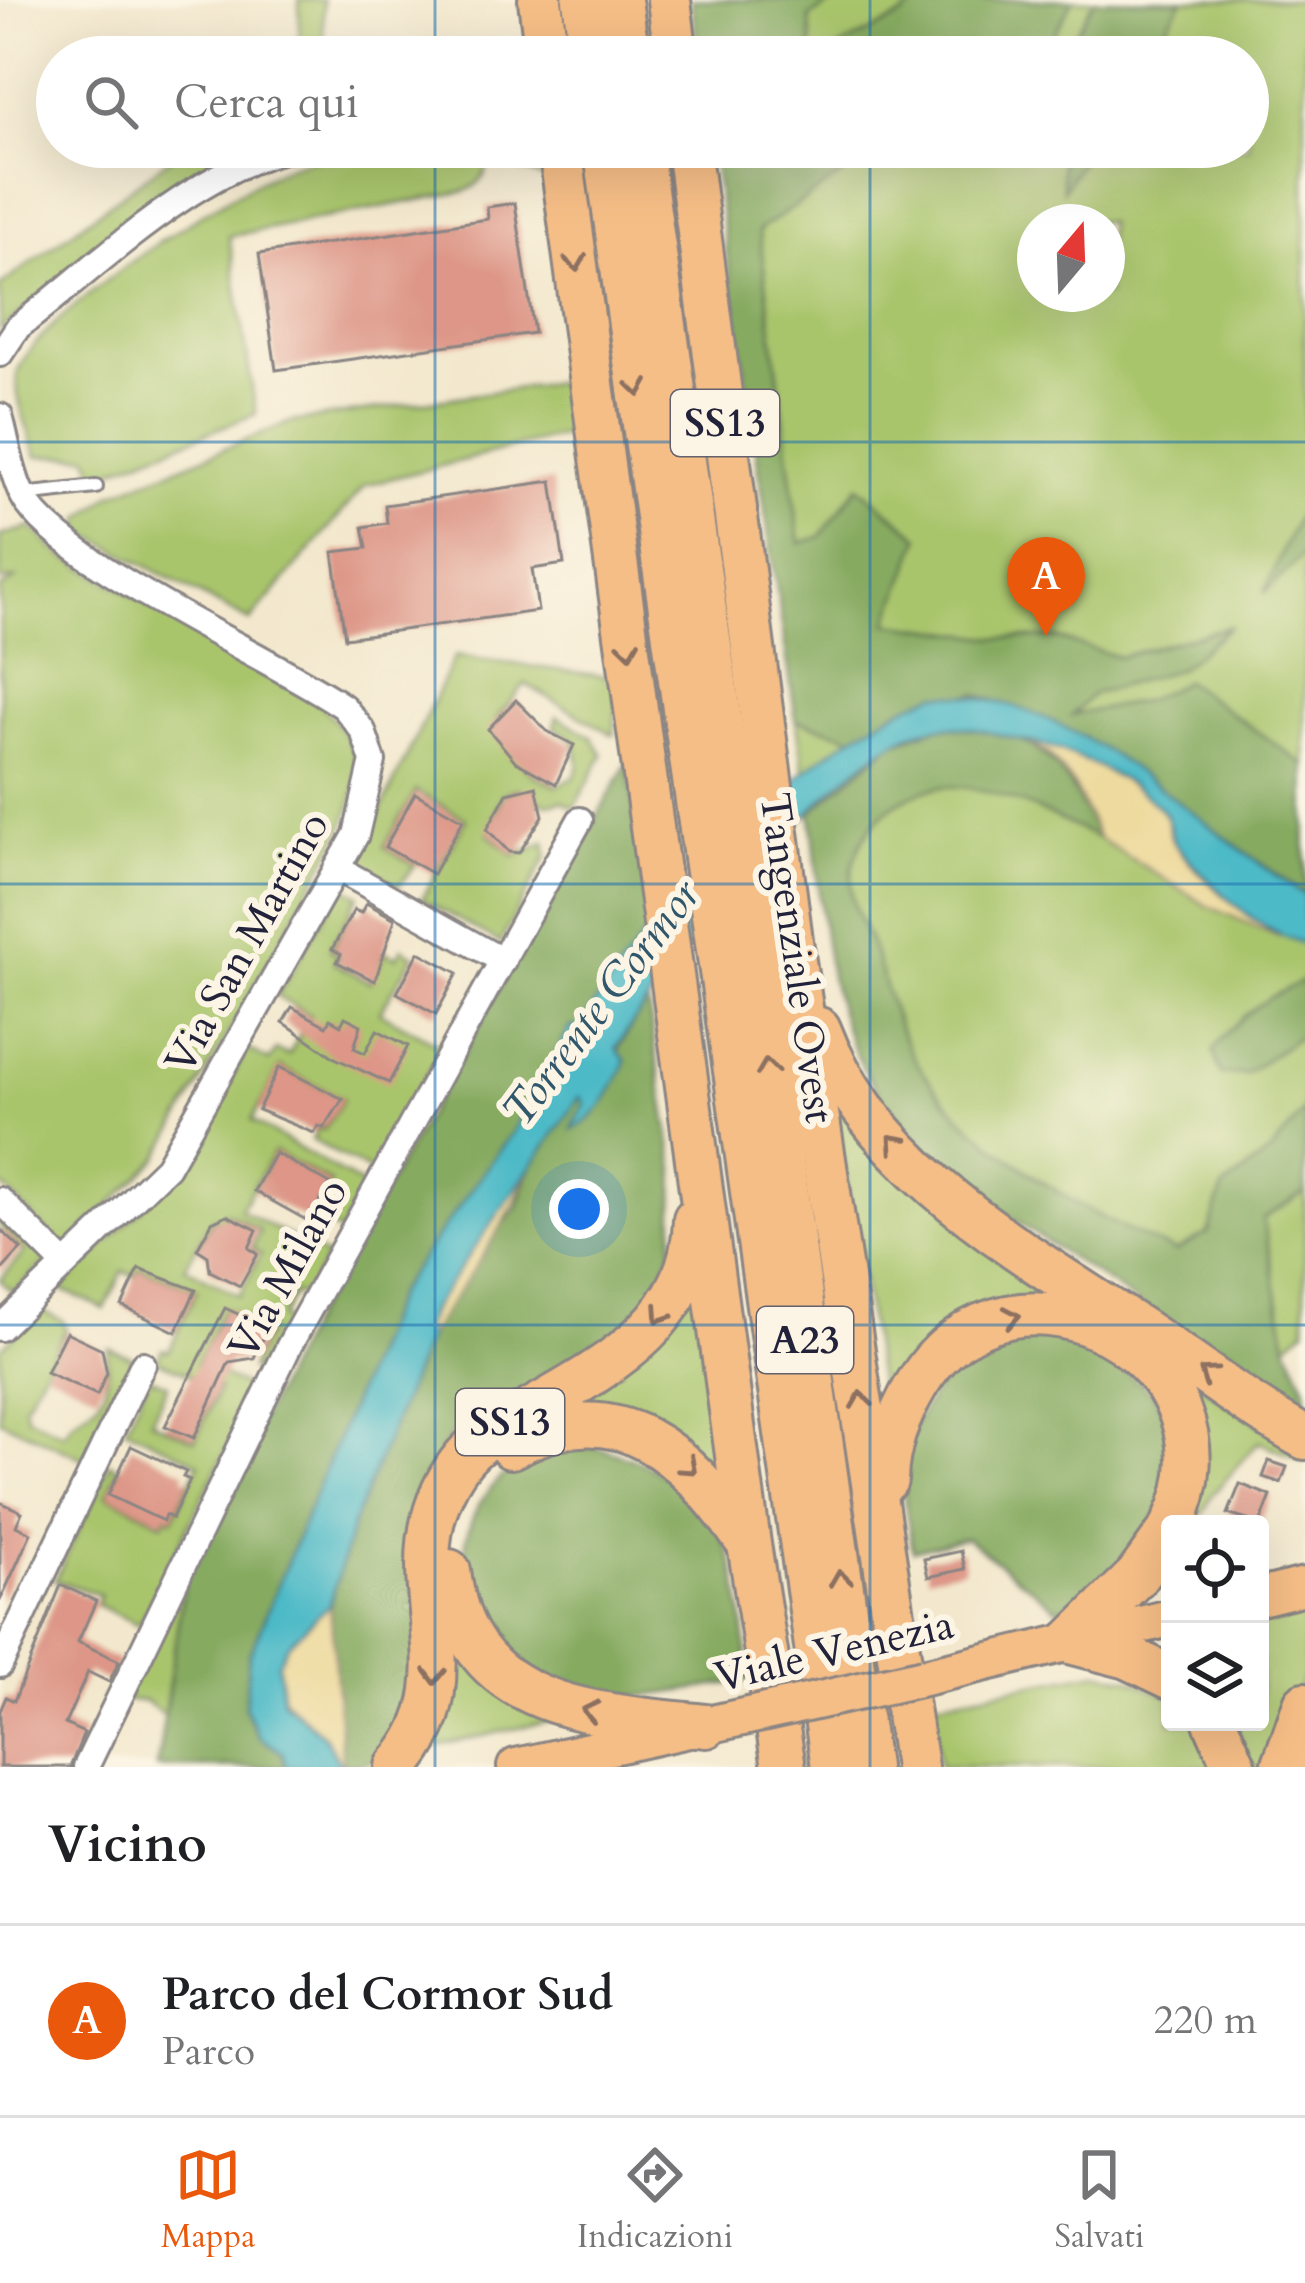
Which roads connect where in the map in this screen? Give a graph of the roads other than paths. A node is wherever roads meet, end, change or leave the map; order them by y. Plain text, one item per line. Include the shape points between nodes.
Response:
1 (535, 0) edge
2 (584, 0) edge
3 (620, 0) edge
4 (669, 0) edge
5 (532, 36) edge
6 (543, 36) edge
7 (589, 36) edge
8 (625, 36) edge
9 (673, 36) edge
10 (232, 168) edge
11 (563, 168) edge
12 (608, 168) edge
13 (643, 168) edge
14 (691, 168) edge
15 (0, 354) edge
16 (0, 416) edge
17 (96, 487) dead end
18 (22, 495) junction
19 (580, 820) dead end
20 (338, 868) junction
21 (792, 948) junction
22 (503, 961) junction
23 (695, 1122) junction
24 (0, 1200) edge
25 (65, 1265) junction
26 (0, 1328) edge
27 (143, 1364) dead end
28 (1305, 1438) edge
29 (1176, 1515) edge
30 (1161, 1542) edge
31 (749, 1544) junction
32 (889, 1583) junction
33 (1305, 1586) edge
34 (1269, 1595) edge
35 (1161, 1620) edge
36 (1070, 1642) junction
37 (0, 1666) edge
38 (1161, 1673) edge
39 (1305, 1704) edge
40 (706, 1726) junction
41 (1219, 1731) edge
42 (86, 1767) edge
43 (397, 1767) edge
44 (516, 1767) edge
45 (784, 1767) edge
46 (833, 1767) edge
47 (867, 1767) edge
48 (916, 1767) edge
49 (1235, 1767) edge
50 (1283, 1767) edge

1 - 5 street
1 - 6 highway
2 - 7 highway
3 - 8 highway
4 - 9 highway
10 - 15 street via 18,327
11 -> 23 highway, SS13
12 -> 46 highway, A23
47 -> 13 highway, A23
14 - 21 highway, Tangenziale Ovest / SS13
16 - 18 street, Via San Martino
17 - 18 lane
18 - 20 street, Via San Martino via 112,574 344,707 373,761 356,835
19 - 22 street, Via Milano
20 - 22 street
20 - 25 street, Via San Martino via 167,1167
28 -> 21 highway via 1033,1259 914,1163 829,1057
32 -> 21 highway, Tangenziale Ovest / SS13
22 - 42 street, Via Milano via 289,1346
23 - 31 highway, SS13
23 -> 43 highway, SS13 via 695,1234 662,1320 612,1363 493,1432 443,1492 424,1566 434,1701
24 - 25 street
25 - 26 street, Via San Martino
27 - 37 street
32 -> 29 highway via 886,1461 896,1426 943,1350 1016,1314 1094,1325 1150,1363 1169,1388 1188,1450
30 - 36 highway
40 -> 31 highway via 577,1710 505,1679 472,1646 453,1610 452,1528 492,1457 560,1427 596,1426 662,1444 683,1460
31 - 45 highway, SS13
32 - 48 highway, Tangenziale Ovest / SS13
33 - 34 main road
35 - 36 main road, Viale Venezia
36 - 38 highway
36 - 40 main road, Viale Venezia, bridge
39 - 50 highway
40 - 44 main road, Viale Venezia
41 - 49 highway

